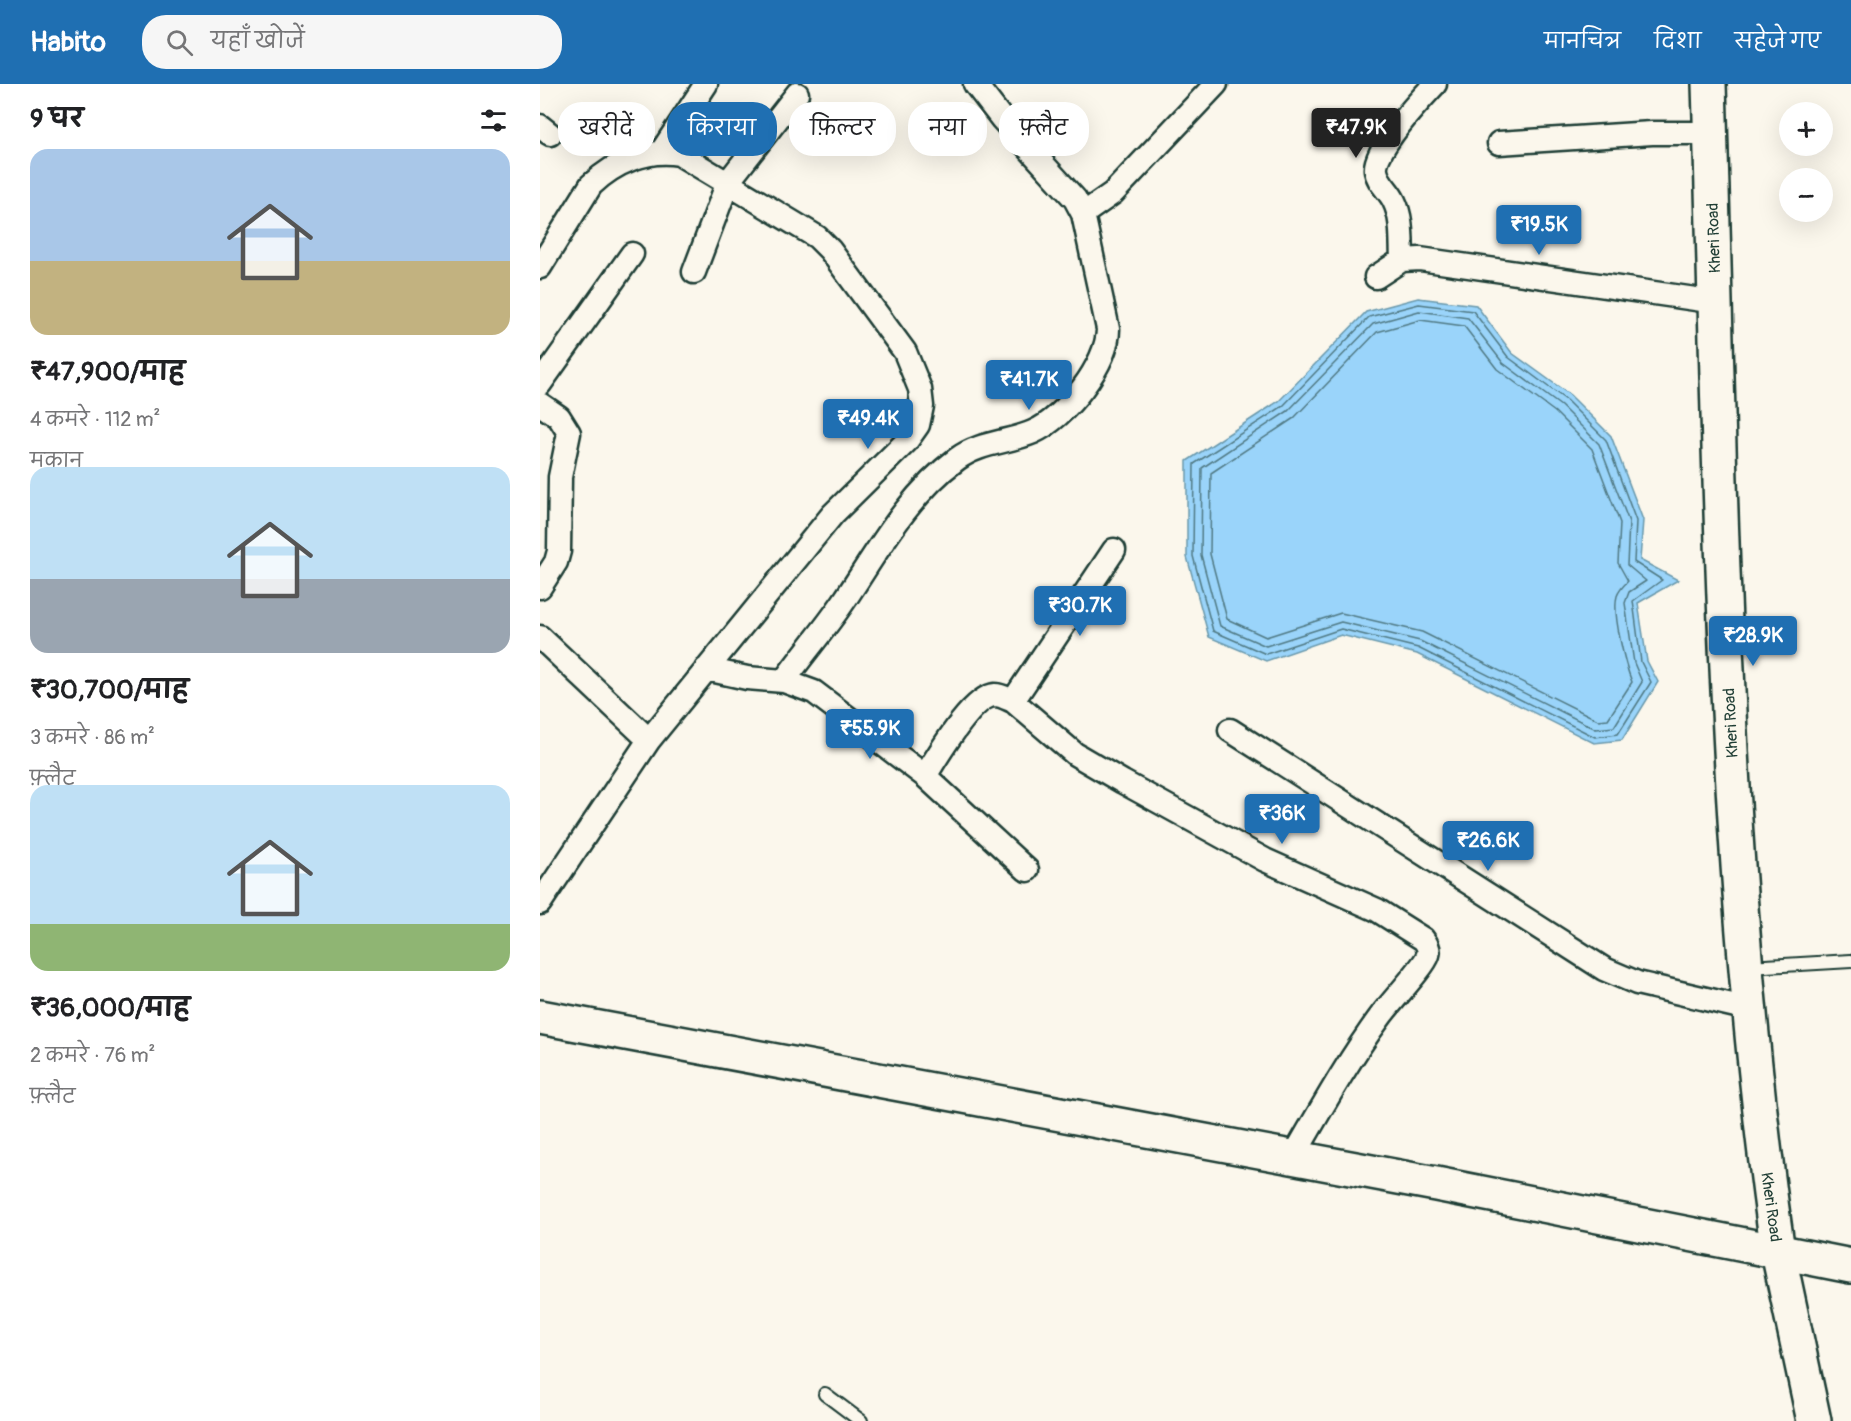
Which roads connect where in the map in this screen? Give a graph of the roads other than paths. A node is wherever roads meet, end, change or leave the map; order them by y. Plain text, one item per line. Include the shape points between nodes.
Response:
1 (706, 84) edge
2 (975, 84) edge
3 (1216, 84) edge
4 (1435, 84) edge
5 (1709, 84) edge
6 (797, 94) dead end
7 (1710, 133) junction
8 (1499, 143) dead end
9 (662, 151) junction
10 (728, 182) junction
11 (1083, 214) junction
12 (632, 254) dead end
13 (1401, 260) junction
14 (540, 267) edge
15 (694, 272) dead end
16 (1376, 277) dead end
17 (1716, 302) junction
18 (540, 384) edge
19 (540, 404) edge
20 (1114, 550) dead end
21 (540, 587) edge
22 (540, 637) edge
23 (706, 669) junction
24 (783, 681) junction
25 (1013, 701) junction
26 (1230, 730) dead end
27 (649, 740) junction
28 (925, 776) junction
29 (1027, 870) dead end
30 (540, 903) edge
31 (1851, 961) edge
32 (1746, 967) junction
33 (1749, 1009) junction
34 (540, 1017) edge
35 (1292, 1159) junction
36 (1778, 1252) junction
37 (1851, 1266) edge
38 (825, 1394) dead end
39 (861, 1421) edge
40 (1814, 1421) edge

1 - 9 street
2 - 11 street via 1075,199
3 - 11 street via 1113,193
4 - 13 street via 1377,160 1378,178 1395,202 1400,219
5 - 7 main road, Kheri Road
6 - 10 street
7 - 8 street
7 - 17 main road, Kheri Road
9 - 10 street via 679,154
9 - 14 street via 619,165 591,185
10 - 15 street
10 - 23 street via 800,226 830,250 905,352 922,406 918,425 906,441 833,514
11 - 24 street via 1108,329 1108,344 1096,369 1044,426 978,447 957,459 932,482 908,508
12 - 18 street
13 - 16 street
13 - 17 street via 1420,259
17 - 32 main road, Kheri Road via 1729,698
19 - 21 street via 559,417 569,433 560,477 559,551
20 - 25 street
22 - 27 street
23 - 24 street
23 - 27 street
24 - 28 street via 814,692
25 - 28 street via 995,695 977,705 951,735
25 - 35 street via 1075,754 1265,860 1377,910 1411,930 1428,946 1424,963 1356,1051
26 - 33 street via 1604,969 1637,983
27 - 30 street
28 - 29 street
31 - 32 lane
32 - 33 main road, Kheri Road
33 - 36 main road, Kheri Road via 1761,1136
34 - 35 main road
35 - 36 main road
36 - 37 main road
36 - 40 main road, Kheri Road
38 - 39 lane

